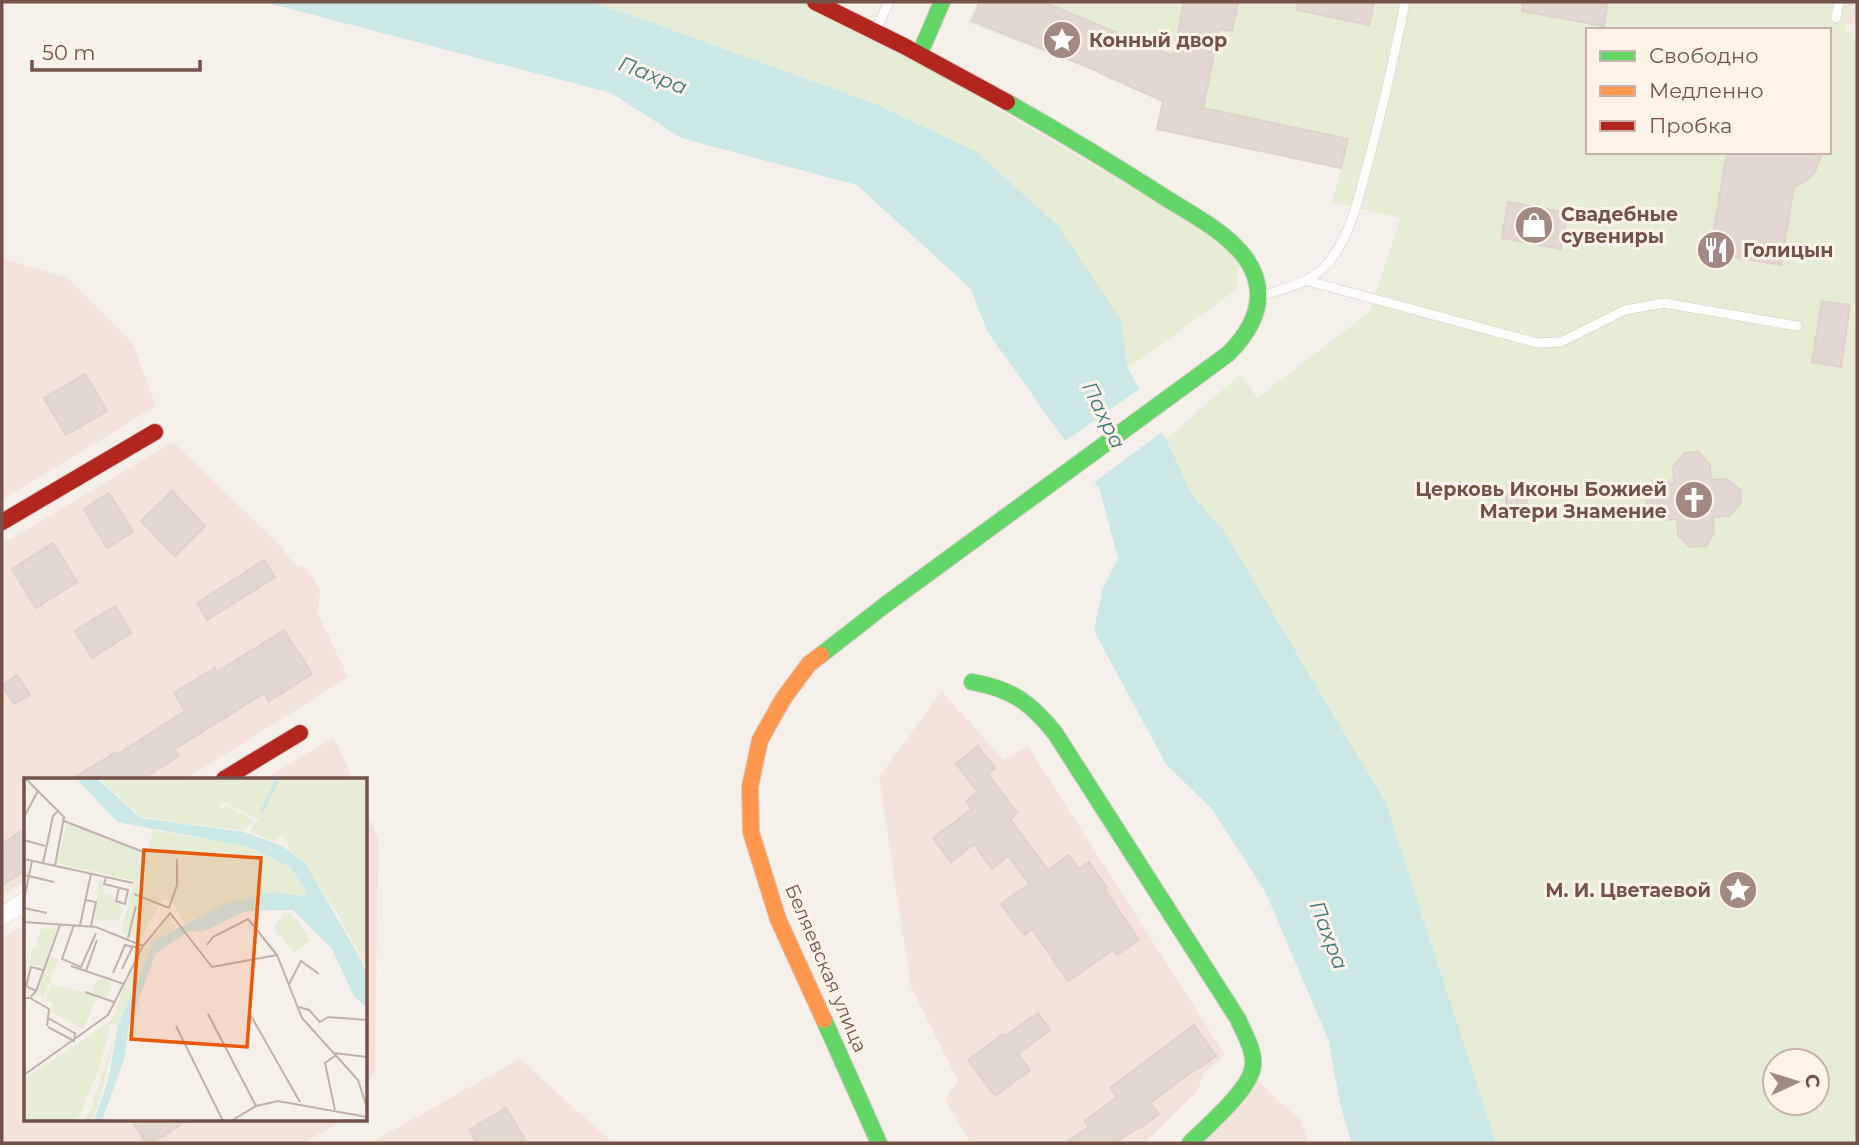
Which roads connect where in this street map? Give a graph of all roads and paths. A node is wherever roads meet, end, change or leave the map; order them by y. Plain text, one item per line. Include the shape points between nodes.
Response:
1 (816, 2) edge
2 (889, 2) edge
3 (942, 2) edge
4 (1405, 2) edge
5 (1839, 2) edge
6 (1836, 18) dead end
7 (875, 30) junction
8 (920, 53) junction
9 (1308, 281) junction
10 (1260, 296) junction
11 (1797, 326) dead end
12 (155, 432) dead end
13 (2, 522) edge
14 (972, 682) dead end
15 (300, 733) dead end
16 (226, 778) edge
17 (24, 902) edge
18 (2, 916) edge
19 (879, 1143) edge
20 (1190, 1143) edge

1 - 7 main road
2 - 7 lane
3 - 8 main road
4 - 9 lane via 1390,80 1356,207 1344,240 1327,265
5 - 6 lane
7 - 8 main road
8 - 10 main road via 1122,169 1218,232 1253,269
9 - 10 lane
9 - 11 lane via 1537,343 1560,342 1625,310 1664,303
10 - 19 main road, Беляевская улица via 1255,322 1228,354 809,664 760,740 750,786 751,832 778,919
12 - 13 main road
14 - 20 main road via 992,685 1027,701 1055,733 1238,1019 1254,1068 1242,1090
15 - 16 main road
17 - 18 street

